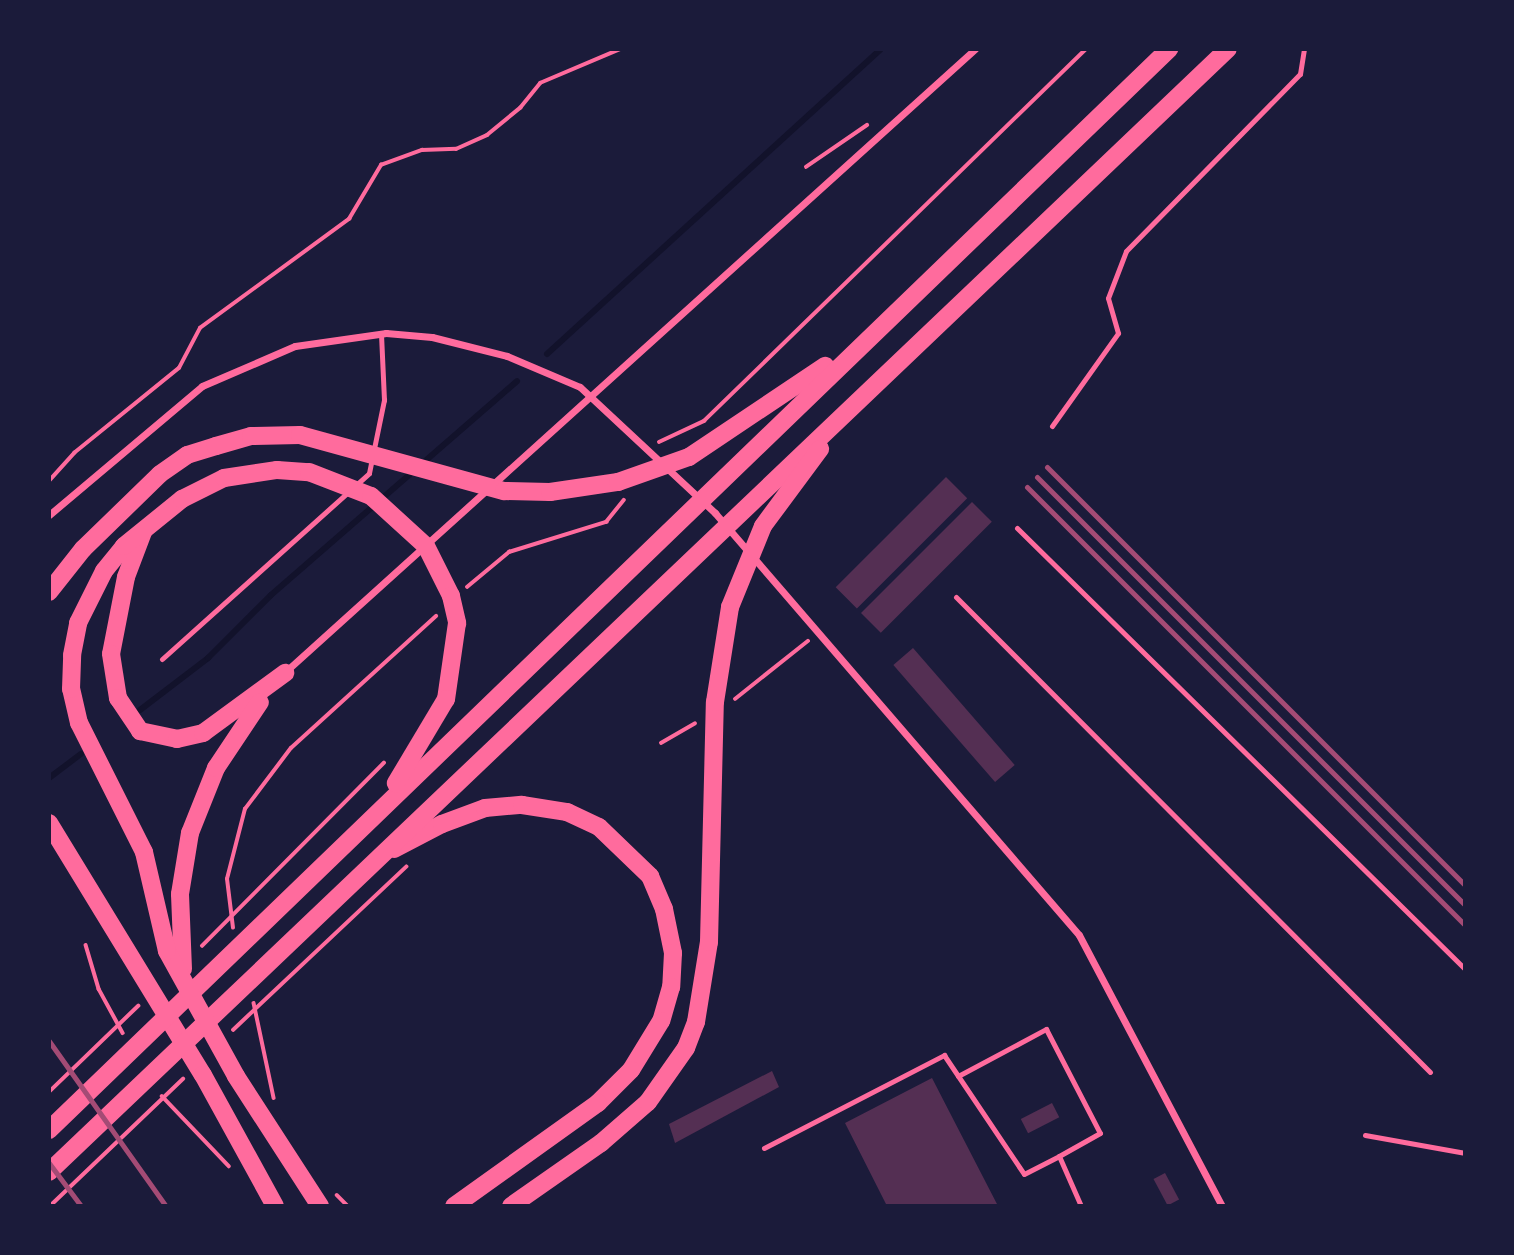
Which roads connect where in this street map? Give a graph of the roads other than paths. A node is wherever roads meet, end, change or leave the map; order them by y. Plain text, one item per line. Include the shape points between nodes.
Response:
1 (975, 49) edge
2 (1169, 49) edge
3 (1228, 49) edge
4 (1304, 49) edge
5 (381, 333) junction
6 (863, 341) junction
7 (864, 394) junction
8 (592, 397) junction
9 (1052, 426) dead end
10 (49, 515) edge
11 (1017, 528) dead end
12 (144, 531) junction
13 (49, 592) edge
14 (956, 597) dead end
15 (162, 659) dead end
16 (285, 673) junction
17 (379, 810) junction
18 (49, 823) edge
19 (373, 861) junction
20 (1465, 969) edge
21 (189, 992) junction
22 (1430, 1072) dead end
23 (958, 1076) junction
24 (49, 1130) edge
25 (1365, 1135) dead end
26 (764, 1148) dead end
27 (1465, 1153) edge
28 (1059, 1156) junction
29 (49, 1172) edge
30 (275, 1206) edge
31 (320, 1206) edge
32 (454, 1206) edge
33 (511, 1206) edge
34 (1081, 1206) edge
35 (1222, 1206) edge

1 - 8 street
2 - 6 highway
3 - 7 highway
4 - 9 lane via 1300,74 1126,251 1108,298 1118,333
5 - 8 street via 432,337 493,351 565,379
5 - 10 street via 295,346 202,386
5 - 15 lane via 384,400 369,473
6 - 13 highway via 689,457 618,482 550,492 504,491 300,435 251,436 187,455 102,528
6 - 17 highway
7 - 19 highway
7 - 33 highway via 781,498 753,547 730,607 715,702 709,942 696,1023 669,1077 648,1102 601,1143
8 - 16 street
8 - 35 street via 715,513 1079,936
11 - 20 lane
12 - 16 highway via 126,577 111,654 118,698 140,731 177,739 203,733
12 - 17 highway via 182,499 224,478 276,470 309,472 371,496 403,521 438,564 457,623 446,699
12 - 21 highway via 124,547 88,598 72,654 71,689 79,723 144,852 162,935
14 - 22 lane
16 - 21 highway via 244,722 216,768 190,833 178,921
17 - 24 highway
18 - 30 highway via 203,1075
19 - 29 highway
19 - 32 highway via 442,824 485,808 522,805 567,812 599,827 631,853 650,876 664,909 673,953 671,987 648,1049 598,1103
21 - 31 highway via 236,1076
23 - 26 lane via 944,1055
23 - 28 lane via 1024,1174
23 - 28 lane via 1046,1028 1100,1133
25 - 27 lane
28 - 34 lane

